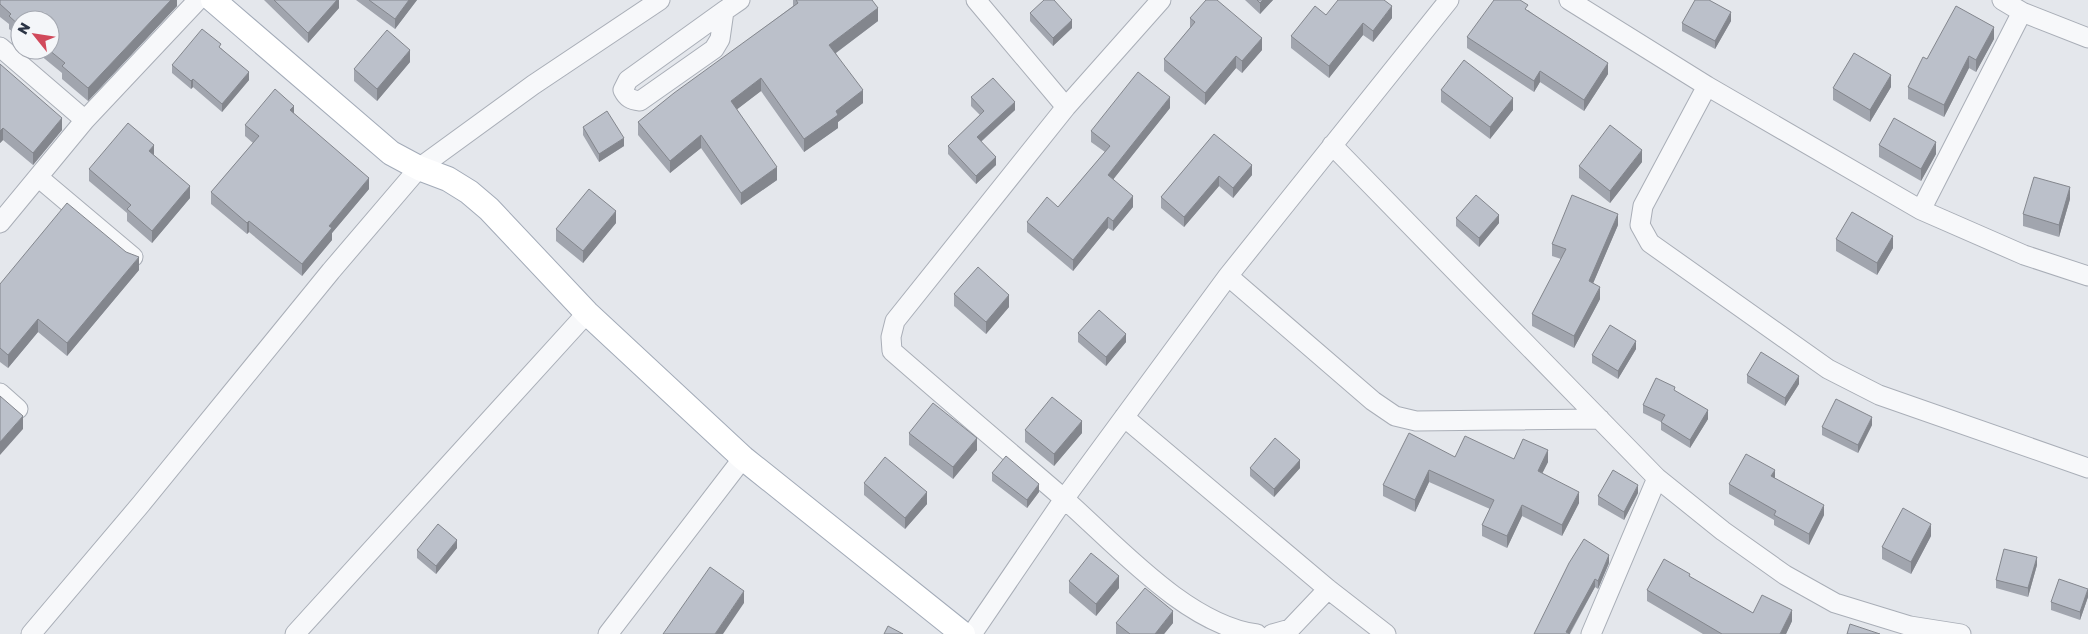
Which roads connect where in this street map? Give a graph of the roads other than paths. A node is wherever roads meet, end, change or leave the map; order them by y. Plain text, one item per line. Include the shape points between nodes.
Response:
1 (198, 0) edge
2 (213, 0) edge
3 (660, 0) edge
4 (740, 0) edge
5 (976, 0) edge
6 (1162, 0) edge
7 (1449, 0) edge
8 (1569, 0) edge
9 (2002, 0) edge
10 (724, 11) junction
11 (2022, 12) junction
12 (2088, 38) edge
13 (0, 47) edge
14 (1707, 86) junction
15 (1066, 107) junction
16 (85, 120) junction
17 (1332, 145) junction
18 (419, 168) junction
19 (38, 177) junction
20 (1921, 210) junction
21 (0, 222) edge
22 (133, 257) edge
23 (1228, 276) junction
24 (2088, 276) edge
25 (587, 313) junction
26 (0, 393) edge
27 (18, 409) edge
28 (1124, 417) junction
29 (1600, 419) junction
30 (743, 458) junction
31 (2088, 468) edge
32 (1656, 478) junction
33 (1064, 499) junction
34 (1328, 590) junction
35 (32, 634) edge
36 (295, 634) edge
37 (608, 634) edge
38 (963, 634) edge
39 (972, 634) edge
40 (1258, 634) edge
41 (1272, 634) edge
42 (1386, 634) edge
43 (1591, 634) edge
44 (1961, 634) edge

1 - 16 street
2 - 18 main road via 390,153
3 - 18 street via 533,85
4 - 10 street
5 - 15 street
6 - 15 street
7 - 17 street
8 - 14 street
9 - 11 street
10 - 10 street via 720,39 708,54 640,101 626,96 623,90 628,80
11 - 12 street
11 - 20 street
13 - 16 street
14 - 20 street
14 - 31 street via 1643,206 1640,225 1650,243 1828,370 1879,395
15 - 33 street via 895,321 891,337 892,352
16 - 19 street
17 - 23 street
17 - 29 street
18 - 25 main road via 469,192 489,209
18 - 35 street
19 - 21 street
19 - 22 street
20 - 24 street via 2024,255
23 - 28 street
23 - 29 street via 1373,401 1396,416 1416,421
25 - 30 main road
25 - 36 street
26 - 27 street
28 - 33 street
28 - 34 street
29 - 32 street
30 - 37 street
30 - 38 main road
32 - 43 street
32 - 44 street via 1785,575 1835,603 1910,626
33 - 39 street
33 - 40 street via 1172,595 1204,616 1244,632
34 - 41 street via 1290,629
34 - 42 street

